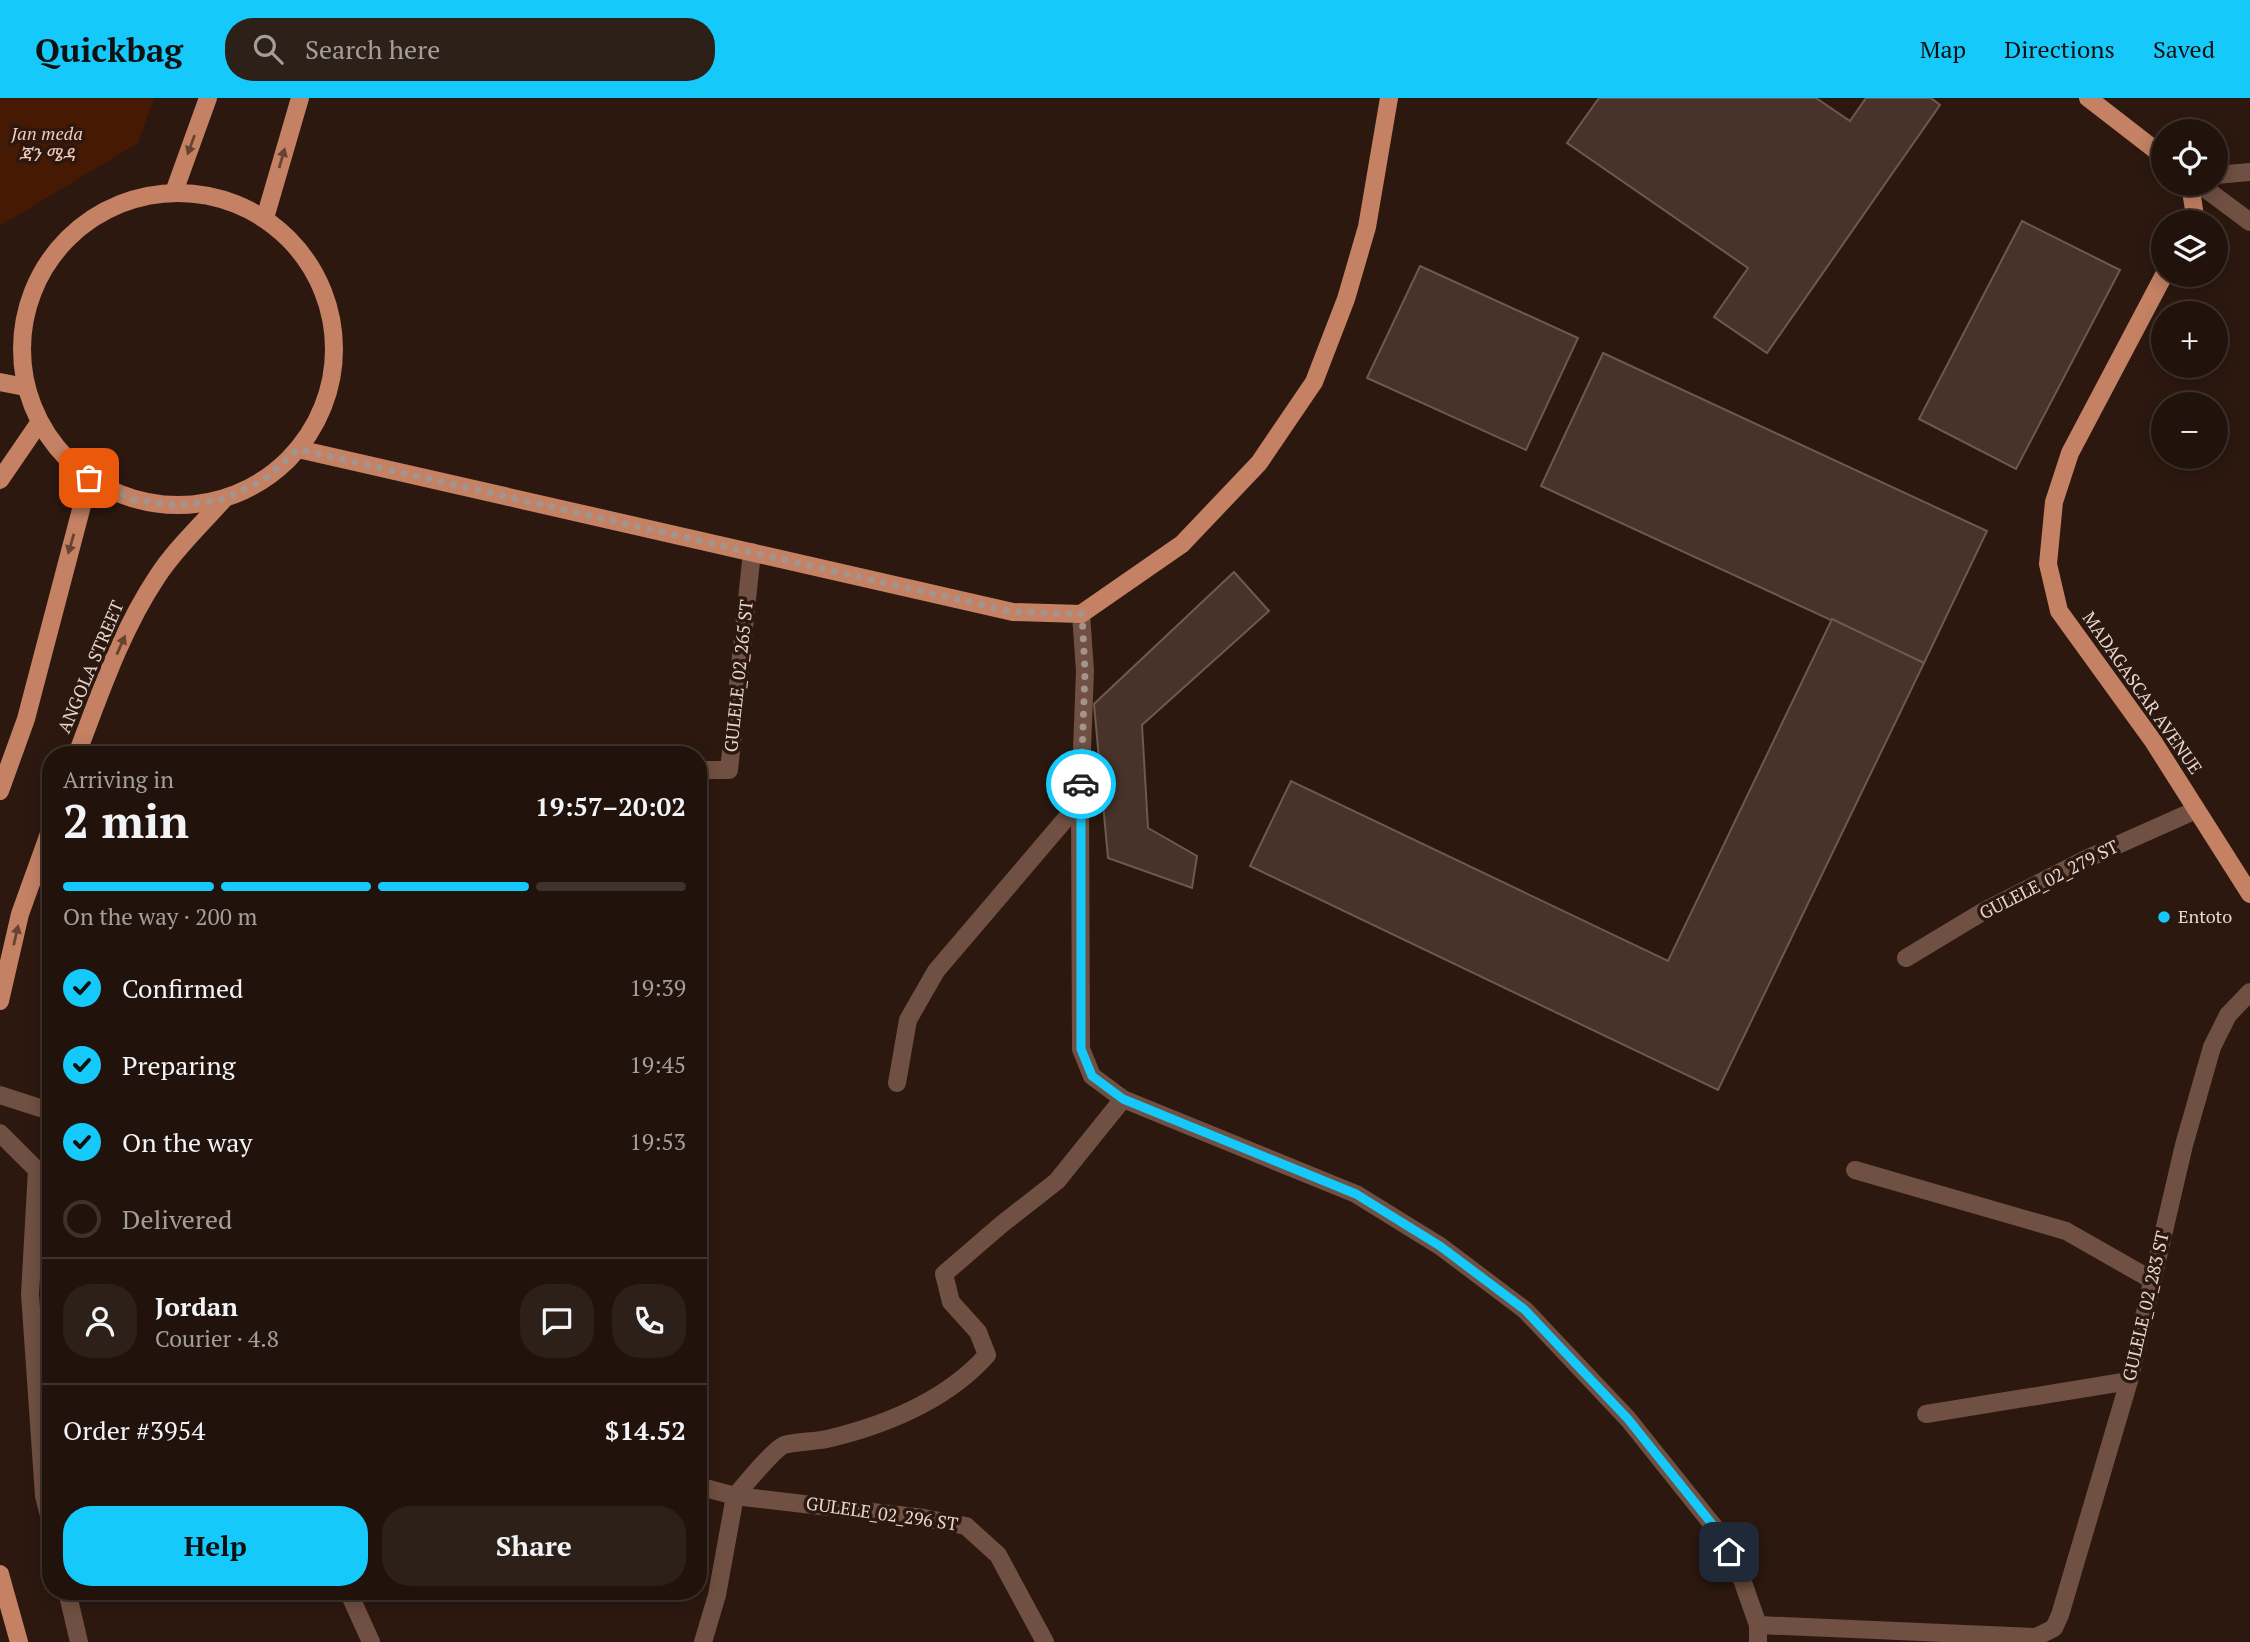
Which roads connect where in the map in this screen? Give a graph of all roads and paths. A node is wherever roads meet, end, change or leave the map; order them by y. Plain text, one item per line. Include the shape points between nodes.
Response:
1 (208, 98) edge
2 (300, 98) edge
3 (1390, 98) edge
4 (2088, 98) edge
5 (2151, 147) edge
6 (2250, 172) edge
7 (2228, 173) edge
8 (174, 192) junction
9 (2215, 196) edge
10 (265, 218) junction
11 (2250, 222) edge
12 (2158, 287) edge
13 (0, 382) edge
14 (25, 387) junction
15 (39, 423) junction
16 (298, 449) junction
17 (89, 478) junction
18 (0, 480) edge
19 (224, 499) junction
20 (752, 552) junction
21 (1082, 614) junction
22 (81, 746) edge
23 (707, 770) edge
24 (0, 791) edge
25 (1080, 802) junction
26 (2196, 810) junction
27 (42, 854) edge
28 (2250, 894) edge
29 (1906, 958) dead end
30 (2250, 992) edge
31 (0, 1001) edge
32 (897, 1083) dead end
33 (0, 1095) edge
34 (1123, 1099) junction
35 (42, 1108) edge
36 (0, 1133) edge
37 (1855, 1170) dead end
38 (42, 1172) edge
39 (42, 1191) edge
40 (2152, 1280) junction
41 (2129, 1381) junction
42 (1926, 1414) dead end
43 (42, 1467) edge
44 (707, 1488) edge
45 (735, 1496) junction
46 (0, 1574) edge
47 (69, 1600) edge
48 (352, 1600) edge
49 (1758, 1634) edge
50 (19, 1642) edge
51 (79, 1642) edge
52 (371, 1642) edge
53 (703, 1642) edge
54 (1045, 1642) edge

1 -> 8 main road
10 -> 2 main road
3 - 21 main road via 1367,227 1314,382 1259,463 1182,544
4 - 5 main road
6 - 7 street
8 - 10 main road via 221,198
8 - 14 main road via 126,201 84,224 51,258 28,301 21,348
9 - 11 street
10 - 16 main road via 297,247 320,284 333,326 330,380 321,411
12 - 26 main road, MADAGASCAR AVENUE via 2070,453 2054,502 2048,564 2059,611 2153,741
13 - 14 main road
14 - 15 main road
15 - 17 main road via 60,454
15 - 18 main road
16 - 19 main road via 265,479
16 - 20 main road
17 - 19 main road via 131,499 178,506
17 -> 24 main road via 26,719
22 -> 19 main road, ANGOLA STREET via 137,610 159,574
20 - 21 main road via 1013,612
20 - 23 street, GULELE_02_265 ST via 729,770
21 - 25 street via 1085,671
25 - 32 street via 936,971 908,1020
25 - 34 street via 1081,1049 1092,1076
26 - 28 main road, MADAGASCAR AVENUE
26 - 29 street, GULELE_02_279 ST via 1984,911
31 -> 27 main road via 20,914
30 - 40 street, GULELE_02_283 ST via 2228,1016 2212,1047
33 - 35 street
34 - 45 street via 1057,1181 944,1275 951,1302 978,1332 987,1355 970,1375 883,1424 782,1446
34 - 49 street via 1356,1194 1440,1246 1525,1310 1628,1419 1720,1534 1739,1570
36 - 38 street
37 - 40 street via 2066,1231
39 - 43 street via 30,1294
40 - 41 street, GULELE_02_283 ST
41 - 42 street
41 - 49 street, GULELE_02_283 ST via 2054,1628 2036,1637
44 - 45 street, GULELE_02_296 ST
45 - 53 street via 717,1595
45 - 54 street, GULELE_02_296 ST via 966,1526 998,1555
46 - 50 main road
47 - 51 street
48 - 52 street

